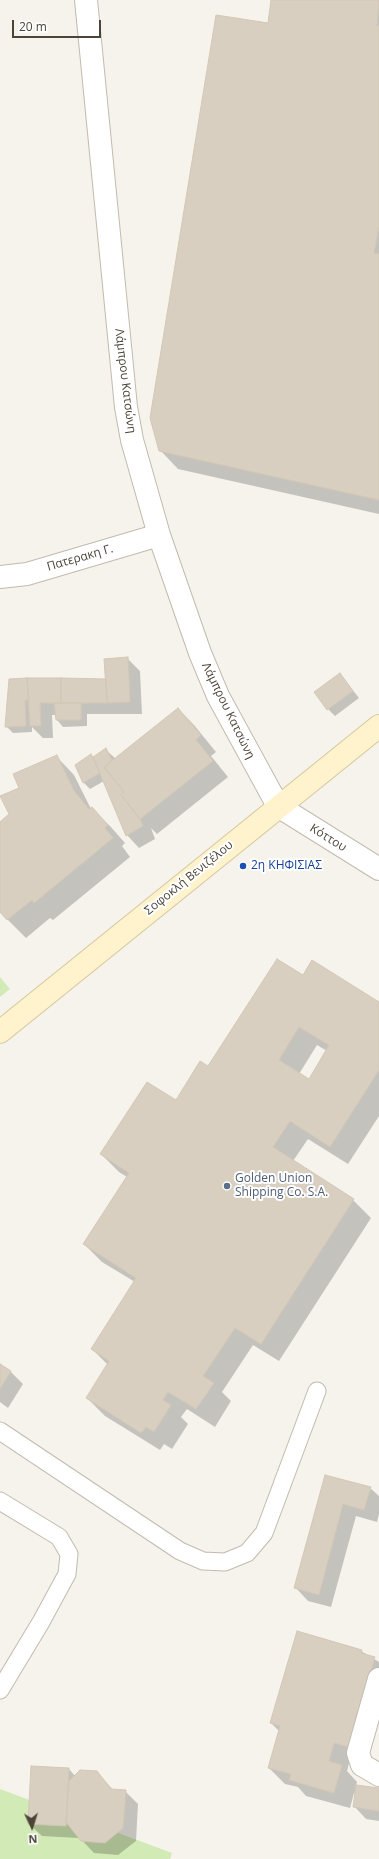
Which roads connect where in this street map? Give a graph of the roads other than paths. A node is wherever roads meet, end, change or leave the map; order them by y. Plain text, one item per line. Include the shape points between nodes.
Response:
1 (86, 0) edge
2 (160, 535) junction
3 (0, 578) edge
4 (379, 726) edge
5 (278, 806) junction
6 (379, 869) edge
7 (0, 1032) edge
8 (316, 1391) dead end
9 (0, 1431) edge
10 (0, 1501) edge
11 (379, 1679) edge
12 (0, 1690) edge
13 (379, 1775) edge

1 - 2 street, Λάμπρου Κατσώνη via 126,407 132,440
2 - 3 street, Πατερακη Γ. via 27,574
2 - 5 street, Λάμπρου Κατσώνη via 200,653 218,696
4 - 5 main road, Σοφοκλή Βενιζέλου
5 - 6 street, Κόττου
5 - 7 main road, Σοφοκλή Βενιζέλου
8 - 9 lane via 264,1533 247,1553 225,1562 203,1561 180,1551
10 - 12 lane via 59,1537 69,1554 67,1574
11 - 13 street via 358,1753 362,1765

